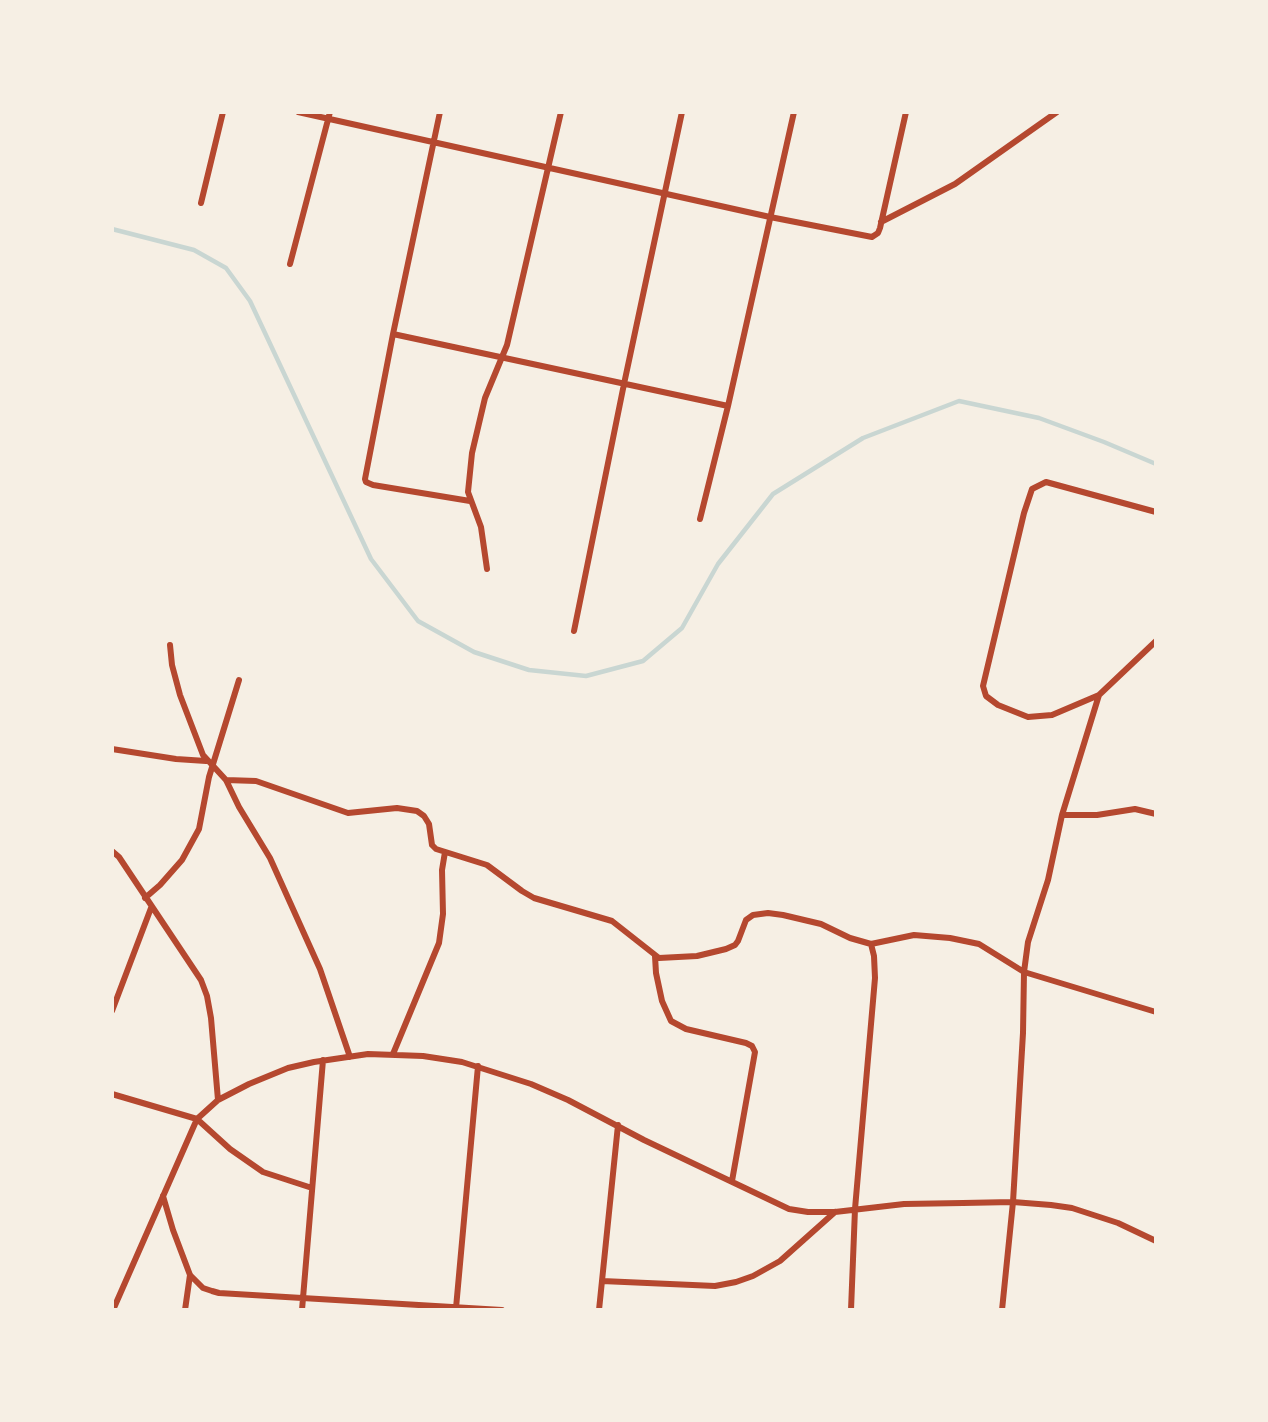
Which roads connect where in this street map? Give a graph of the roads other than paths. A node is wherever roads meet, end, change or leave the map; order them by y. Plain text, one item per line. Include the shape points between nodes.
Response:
1 (223, 112) edge
2 (298, 112) edge
3 (440, 112) edge
4 (561, 112) edge
5 (682, 112) edge
6 (794, 112) edge
7 (906, 112) edge
8 (1057, 112) edge
9 (329, 116) edge
10 (434, 142) junction
11 (548, 168) junction
12 (664, 194) junction
13 (201, 203) dead end
14 (770, 217) junction
15 (881, 222) junction
16 (290, 264) dead end
17 (393, 334) junction
18 (503, 358) junction
19 (624, 384) junction
20 (728, 406) junction
21 (470, 501) junction
22 (1155, 512) edge
23 (700, 519) dead end
24 (486, 569) dead end
25 (574, 631) dead end
26 (1155, 641) edge
27 (170, 645) dead end
28 (239, 680) dead end
29 (1099, 695) junction
30 (112, 749) edge
31 (206, 761) junction
32 (213, 767) junction
33 (226, 780) junction
34 (1155, 814) edge
35 (1062, 815) junction
36 (112, 851) edge
37 (445, 852) junction
38 (145, 898) junction
39 (151, 908) junction
40 (871, 944) junction
41 (655, 956) junction
42 (1024, 972) junction
43 (112, 1011) edge
44 (1155, 1012) edge
45 (393, 1054) junction
46 (350, 1056) junction
47 (323, 1060) junction
48 (478, 1066) junction
49 (112, 1094) edge
50 (218, 1101) junction
51 (197, 1119) junction
52 (618, 1125) junction
53 (732, 1181) junction
54 (312, 1188) junction
55 (163, 1196) junction
56 (1013, 1202) junction
57 (855, 1209) junction
58 (835, 1212) junction
59 (1155, 1241) edge
60 (190, 1275) junction
61 (602, 1281) junction
62 (303, 1298) junction
63 (456, 1308) edge
64 (113, 1310) edge
65 (185, 1310) edge
66 (302, 1310) edge
67 (502, 1310) edge
68 (599, 1310) edge
69 (851, 1310) edge
70 (1002, 1310) edge

1 - 13 street
2 - 9 street
3 - 10 street
4 - 11 street
5 - 12 street
6 - 14 street
7 - 15 street
8 - 15 street via 955,184
9 - 10 street
9 - 16 street
10 - 11 street
10 - 17 street
11 - 12 street
11 - 18 street
12 - 14 street
12 - 19 street
14 - 15 street via 872,237 878,233
14 - 20 street
17 - 18 street
17 - 21 street via 366,482
18 - 19 street
18 - 21 street via 485,398 472,453
19 - 20 street
19 - 25 street
20 - 23 street
21 - 24 street via 481,527
22 - 29 street via 1046,482 1032,489 1027,500 983,686 986,696 1028,717 1052,715
26 - 29 street
27 - 31 street via 180,694
28 - 32 street
29 - 35 street
30 - 31 street
31 - 32 street
32 - 33 street
32 - 38 street via 195,837 173,872
33 - 37 street via 256,781 348,813 397,808 417,811 429,824 434,848
33 - 46 street via 291,902 320,969
34 - 35 street via 1135,809
35 - 42 street via 1048,880 1028,942
36 - 38 street
37 - 41 street via 487,865 534,898 612,921
37 - 45 street via 440,943
38 - 39 street
39 - 43 street
39 - 50 street via 201,980 207,996
40 - 41 street via 799,917 768,913 749,917 738,941 730,948 688,957
40 - 42 street via 914,935 950,938 979,944
40 - 57 street via 875,978
41 - 53 street via 662,1001 671,1021 686,1029 746,1043 755,1052
42 - 44 street
42 - 56 street
45 - 46 street
45 - 48 street
46 - 47 street
47 - 50 street via 288,1068
47 - 54 street
48 - 52 street via 568,1100
48 - 63 street
49 - 51 street
50 - 51 street
51 - 54 street via 263,1172
51 - 55 street
52 - 53 street
52 - 61 street
53 - 58 street via 789,1209
54 - 62 street
55 - 60 street
55 - 64 street
56 - 57 street
56 - 59 street via 1072,1208 1118,1223
56 - 70 street
57 - 58 street
57 - 69 street
58 - 61 street via 780,1261 736,1282 716,1286
60 - 62 street via 203,1288 219,1293
60 - 65 street
61 - 68 street
62 - 63 street
62 - 66 street
63 - 67 street

